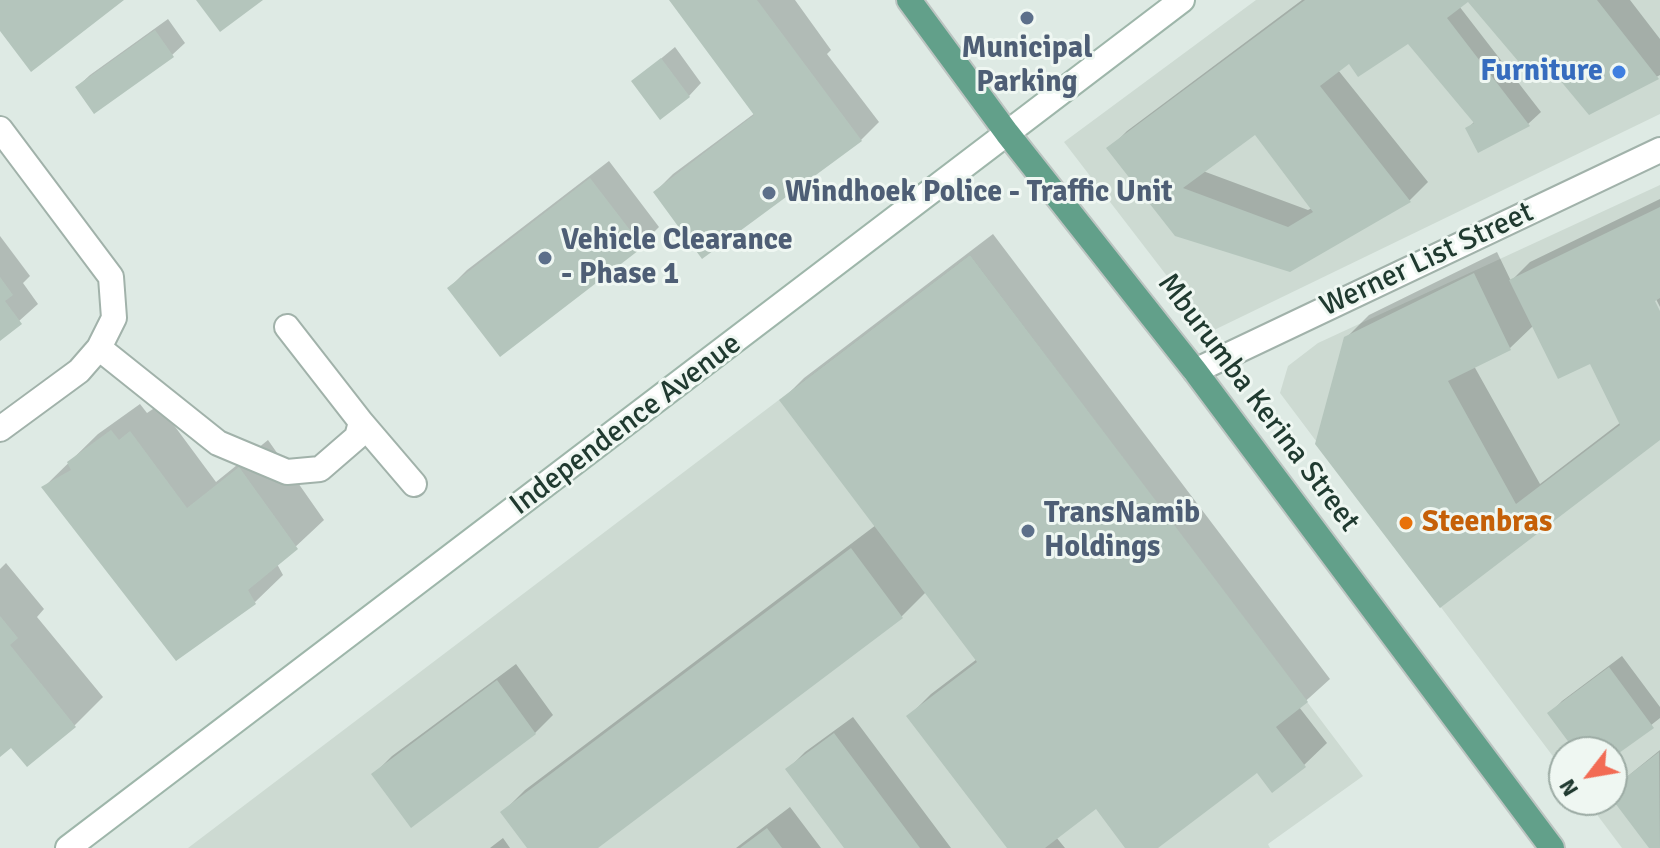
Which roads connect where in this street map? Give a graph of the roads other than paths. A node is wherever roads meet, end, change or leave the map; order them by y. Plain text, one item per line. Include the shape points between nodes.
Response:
1 (909, 0) edge
2 (1182, 0) edge
3 (0, 129) edge
4 (1007, 133) junction
5 (1660, 150) edge
6 (287, 327) dead end
7 (99, 348) junction
8 (1195, 371) junction
9 (361, 422) junction
10 (0, 429) edge
11 (414, 484) dead end
12 (68, 848) edge
13 (1552, 848) edge

1 - 4 main road, Mburumba Kerina Street
2 - 4 street, Independence Avenue
3 - 7 street via 111,277 114,318
4 - 8 main road, Mburumba Kerina Street
4 - 12 street, Independence Avenue
5 - 8 street, Werner List Street
6 - 9 street
7 - 9 street via 218,443 287,472 320,469 357,437
7 - 10 street via 79,371
8 - 13 main road, Mburumba Kerina Street
9 - 11 street

